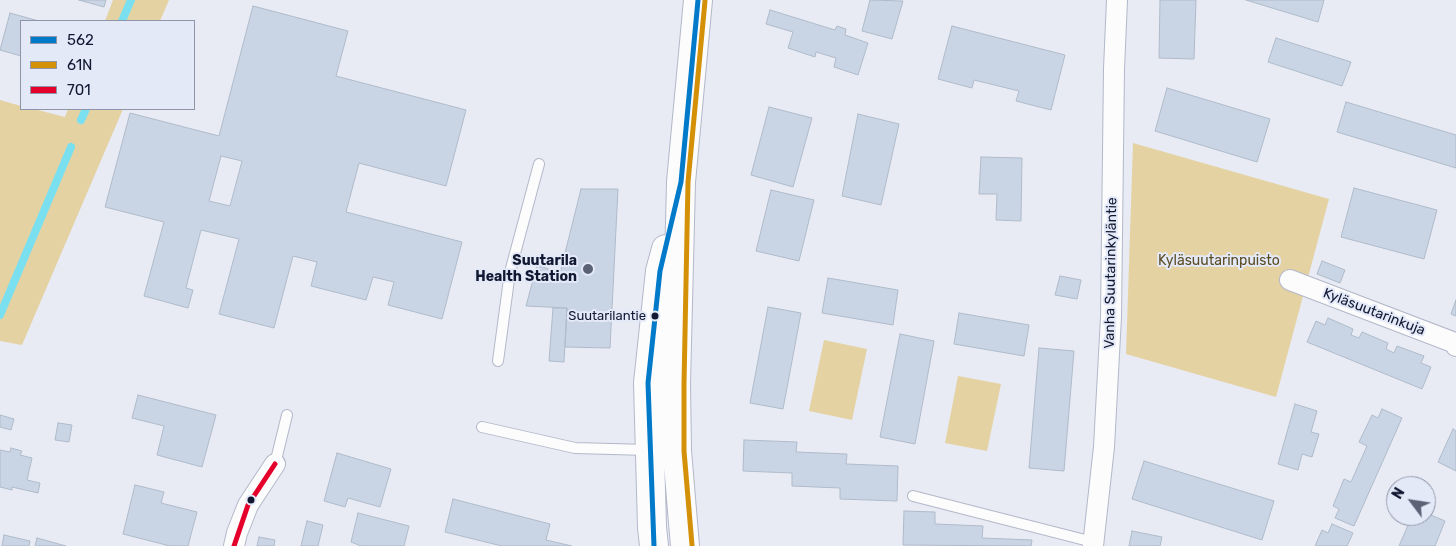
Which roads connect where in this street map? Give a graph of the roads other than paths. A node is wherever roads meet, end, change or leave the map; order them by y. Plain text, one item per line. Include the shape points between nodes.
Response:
1 (698, 0) edge
2 (1117, 0) edge
3 (539, 164) dead end
4 (1290, 280) dead end
5 (1456, 346) edge
6 (498, 361) dead end
7 (286, 415) dead end
8 (482, 427) dead end
9 (664, 451) junction
10 (275, 464) joint
11 (912, 496) dead end
12 (1093, 544) edge
13 (234, 546) edge
14 (654, 546) edge
15 (685, 546) edge

1 - 9 main road via 681,182 676,384
2 - 12 street, Vanha Suutarinkyläntie via 1111,317 1104,447
3 - 6 lane via 510,272
4 - 5 street, Kyläsuutarinkuja via 1456,343
7 - 10 lane
8 - 9 lane via 582,449
9 - 14 main road
9 - 15 main road
10 - 13 street via 248,505
11 - 12 lane

